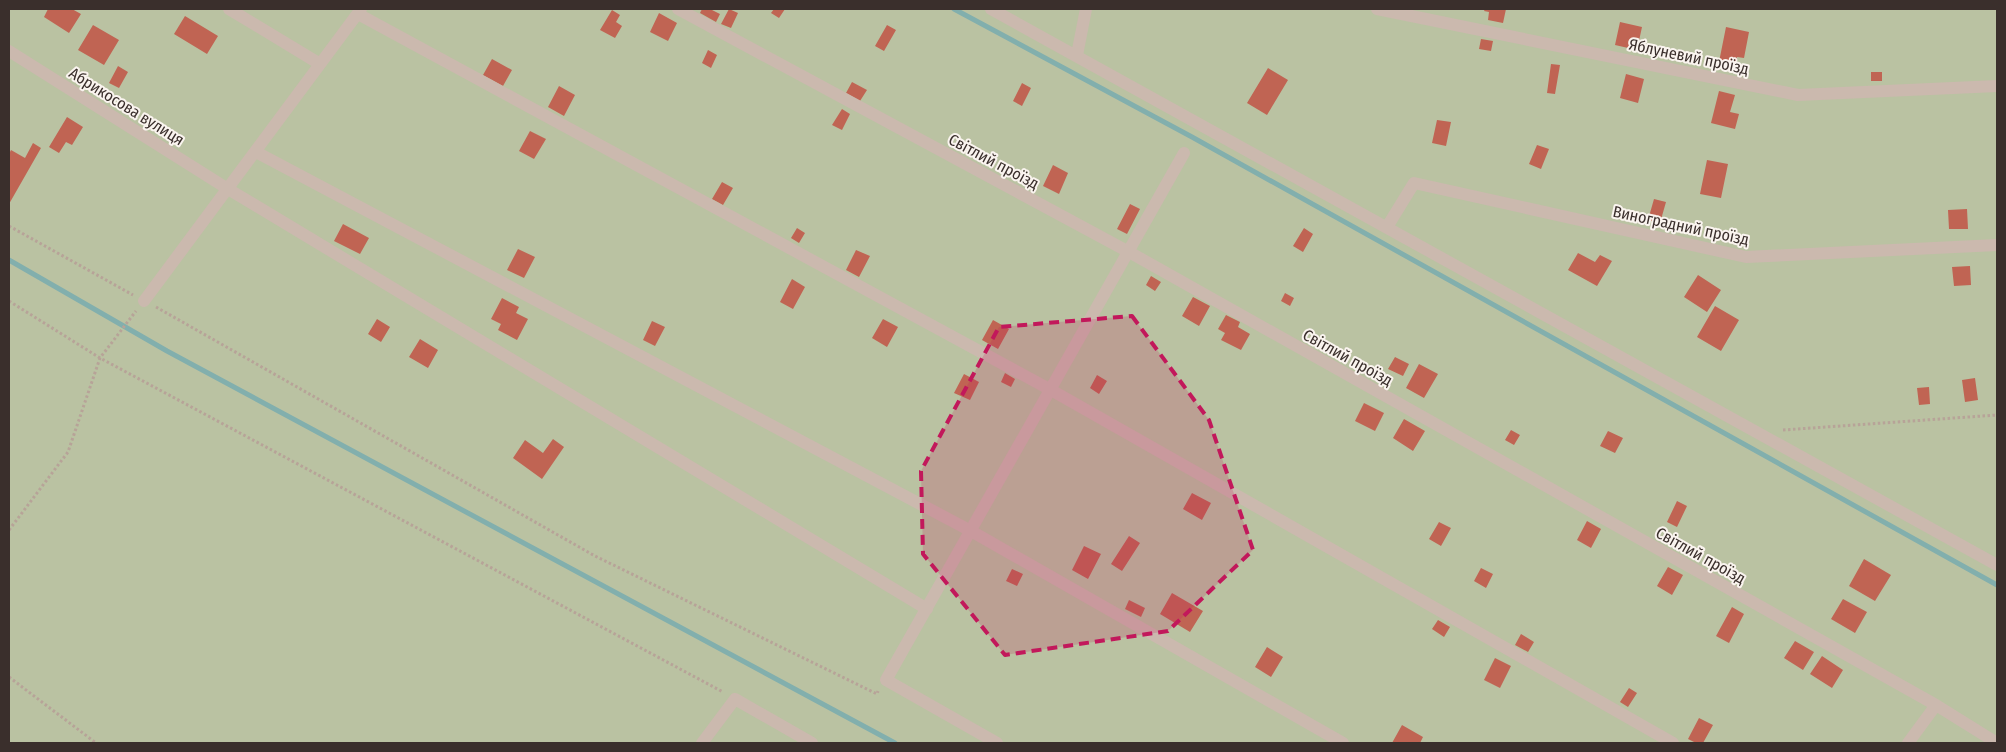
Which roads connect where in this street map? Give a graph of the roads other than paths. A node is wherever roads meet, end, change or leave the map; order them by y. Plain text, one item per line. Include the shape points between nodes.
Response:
1 (229, 9) edge
2 (678, 9) edge
3 (991, 9) edge
4 (1086, 9) edge
5 (1377, 9) edge
6 (359, 11) edge
7 (9, 51) edge
8 (1077, 55) junction
9 (320, 64) junction
10 (1997, 86) edge
11 (256, 152) junction
12 (1184, 153) dead end
13 (228, 189) junction
14 (1387, 227) junction
15 (1997, 246) edge
16 (1129, 252) junction
17 (144, 301) road end
18 (1051, 390) junction
19 (971, 531) junction
20 (1997, 565) edge
21 (927, 609) junction
22 (1936, 705) junction
23 (702, 743) edge
24 (812, 743) edge
25 (997, 743) edge
26 (1343, 743) edge
27 (1673, 743) edge
28 (1908, 743) edge
29 (1997, 743) edge

1 - 9 street
2 - 16 street, Світлий проїзд
3 - 8 street
4 - 8 street
5 - 10 street, Яблуневий проїзд via 1798,95
6 - 9 street
6 - 18 street
7 - 13 street, Абрикосова вулиця
8 - 14 street
9 - 11 street
11 - 13 street
11 - 19 street
12 - 16 street
13 - 17 street
13 - 21 street, Абрикосова вулиця
14 - 15 street, Виноградний проїзд via 1414,183 1746,257
14 - 20 street
16 - 18 street
16 - 22 street, Світлий проїзд
18 - 19 street
18 - 27 street
19 - 21 street
19 - 26 street
21 - 25 street via 886,680
22 - 28 street
22 - 29 street, Світлий проїзд
23 - 24 street via 735,699

